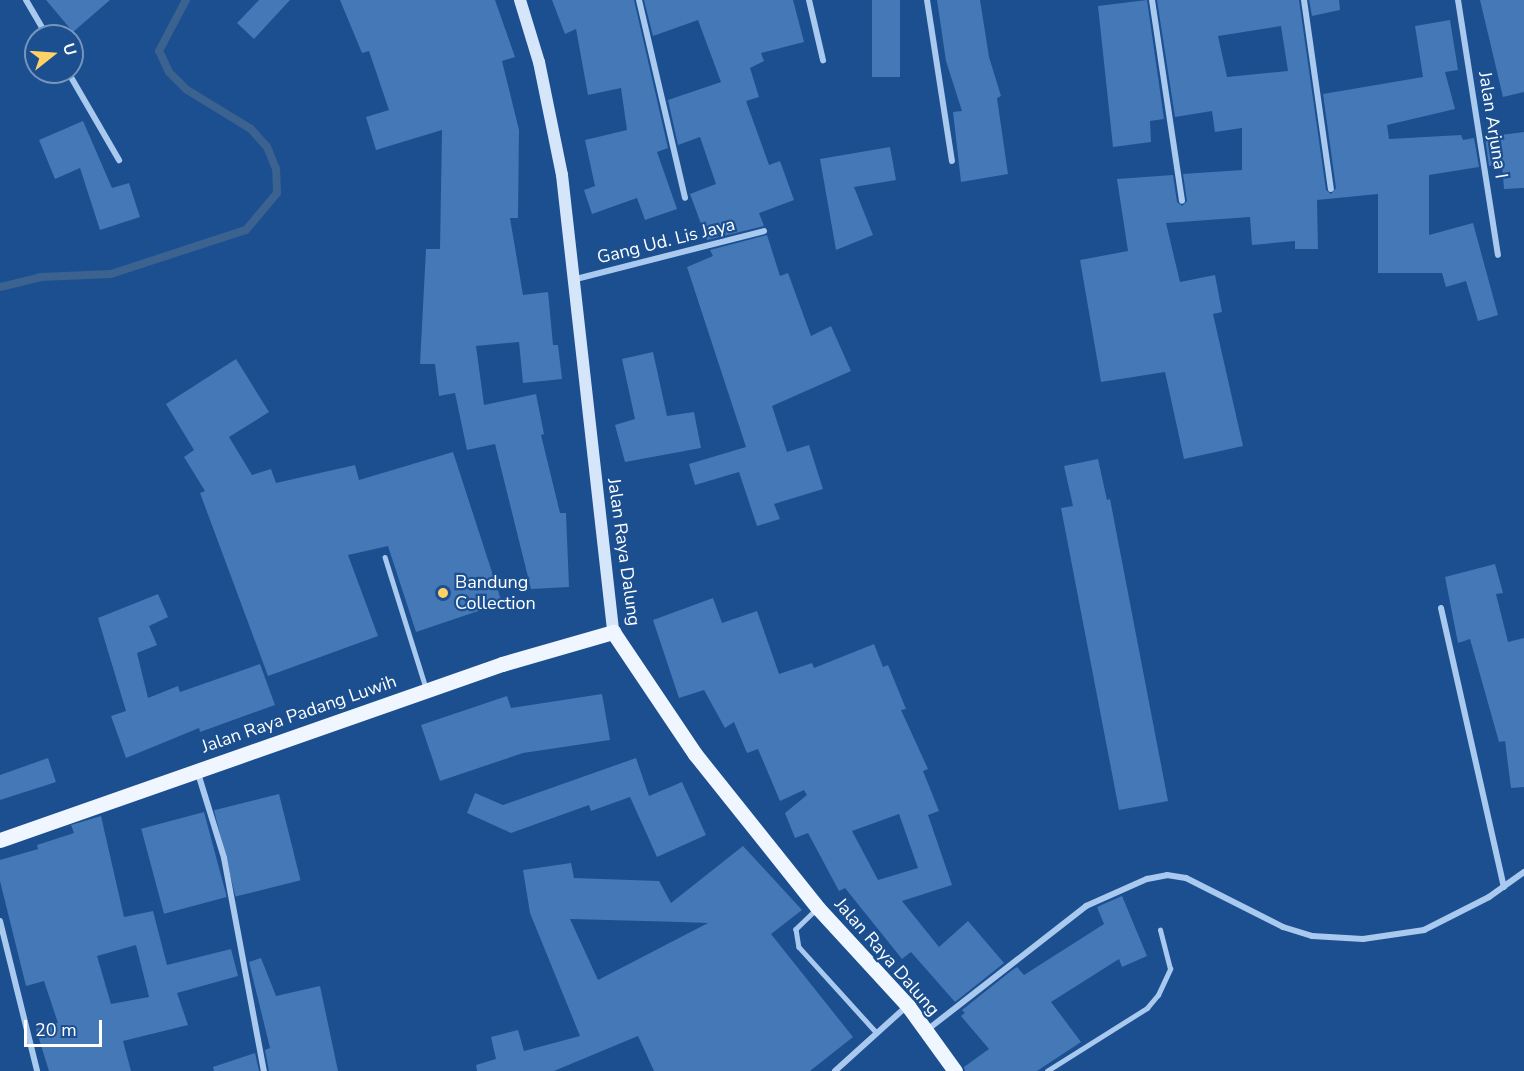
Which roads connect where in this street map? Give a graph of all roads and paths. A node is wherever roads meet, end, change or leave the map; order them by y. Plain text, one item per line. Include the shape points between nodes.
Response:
1 (26, 0) edge
2 (520, 0) edge
3 (639, 0) edge
4 (809, 0) edge
5 (927, 0) edge
6 (1152, 0) edge
7 (1304, 0) edge
8 (1458, 0) edge
9 (40, 24) edge
10 (824, 60) dead end
11 (75, 84) edge
12 (119, 160) dead end
13 (952, 161) dead end
14 (1331, 189) dead end
15 (685, 198) dead end
16 (1182, 201) dead end
17 (764, 231) dead end
18 (1498, 255) dead end
19 (576, 279) junction
20 (385, 557) dead end
21 (1441, 608) dead end
22 (613, 632) junction
23 (427, 690) junction
24 (197, 770) junction
25 (0, 840) edge
26 (1524, 872) edge
27 (1504, 887) junction
28 (818, 908) junction
29 (0, 921) edge
30 (1160, 930) dead end
31 (908, 1006) junction
32 (926, 1030) junction
33 (876, 1032) junction
34 (37, 1071) edge
35 (264, 1071) edge
36 (835, 1071) edge
37 (955, 1071) edge
38 (1047, 1071) edge

1 - 9 street
2 - 19 street, Jalan Raya Dalung via 553,122
3 - 15 street
4 - 10 street
5 - 13 street
6 - 16 street
7 - 14 street
8 - 18 street, Jalan Arjuna I
11 - 12 street
17 - 19 street, Gang Ud. Lis Jaya
19 - 22 street, Jalan Raya Dalung via 594,483
20 - 23 lane
21 - 27 street
22 - 23 main road, Jalan Raya Padang Luwih
22 - 28 main road, Jalan Raya Dalung via 695,754
23 - 24 main road, Jalan Raya Padang Luwih
24 - 25 main road, Jalan Raya Padang Luwih
24 - 35 street via 224,858
26 - 27 street
27 - 32 street via 1424,930 1363,939 1312,936 1283,927 1186,878 1167,875 1147,879 1086,906
28 - 31 main road, Jalan Raya Dalung
28 - 33 lane via 796,929 799,947
29 - 34 street
30 - 38 lane via 1170,969 1158,995 1137,1014
31 - 32 main road, Jalan Raya Dalung
31 - 33 street
32 - 37 main road, Jalan Raya Dalung
33 - 36 street

